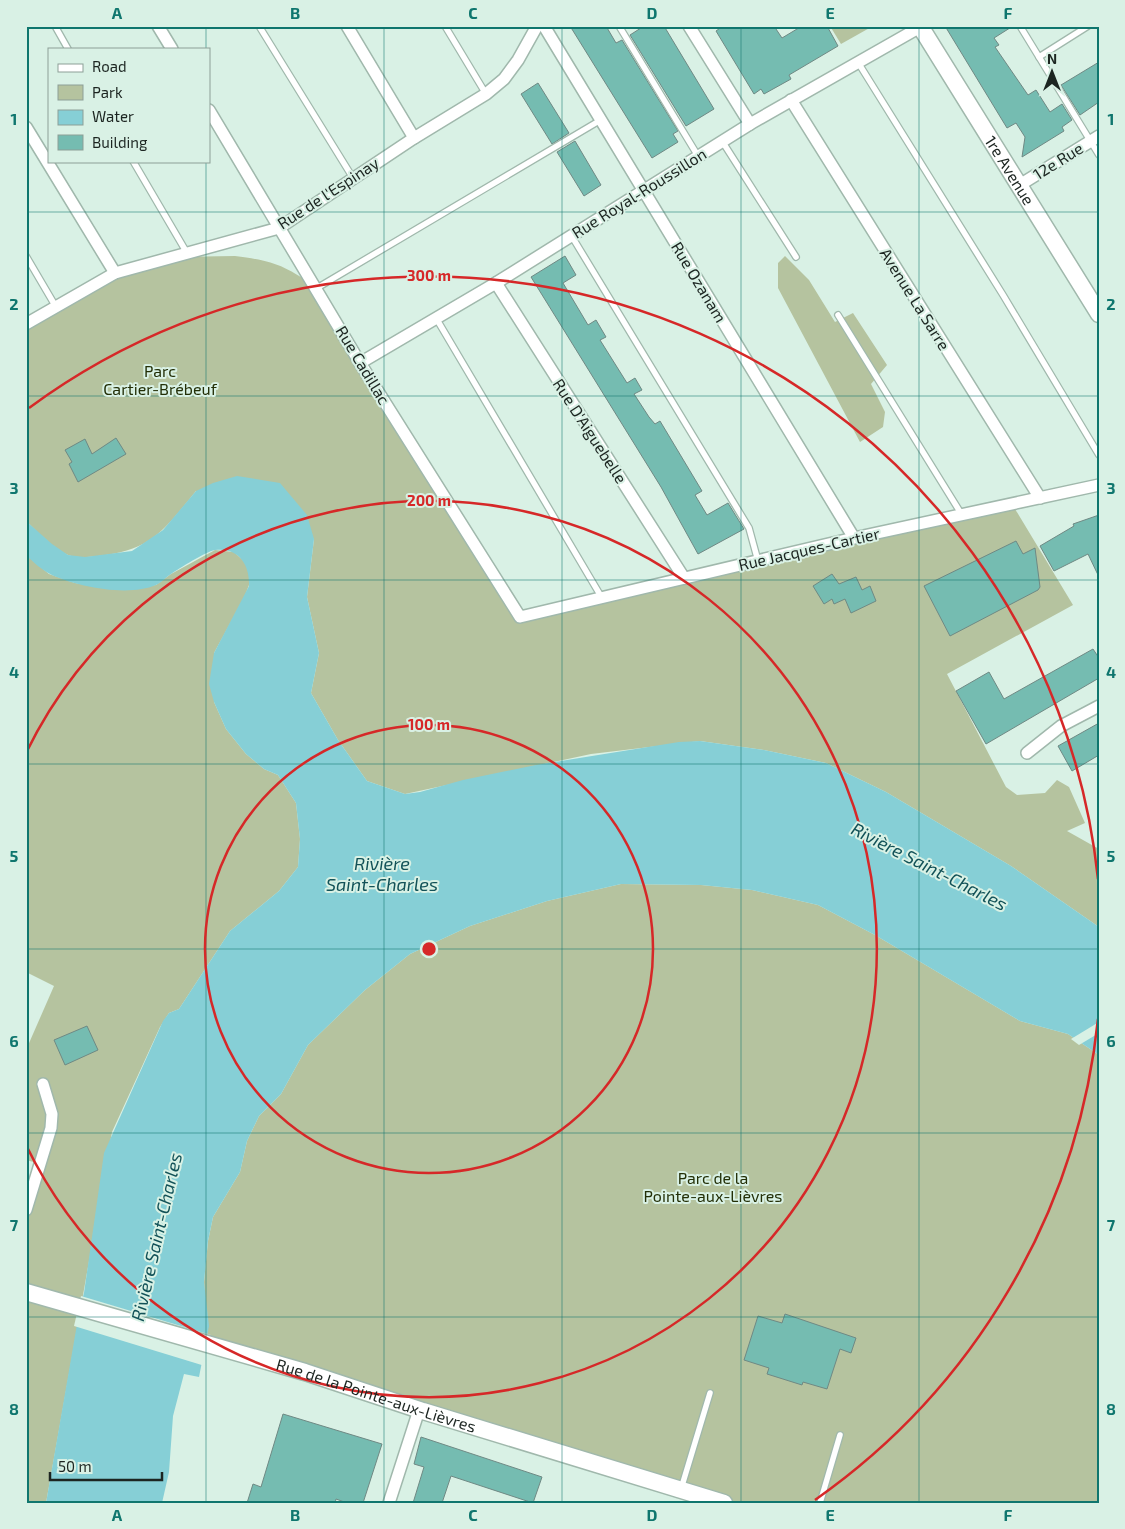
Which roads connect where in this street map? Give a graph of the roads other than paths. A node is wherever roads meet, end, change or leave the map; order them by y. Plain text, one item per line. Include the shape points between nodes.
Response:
1 (55, 26) edge
2 (158, 26) edge
3 (259, 26) edge
4 (346, 26) edge
5 (445, 26) edge
6 (537, 26) edge
7 (544, 26) edge
8 (619, 26) edge
9 (689, 26) edge
10 (921, 26) edge
11 (1020, 26) edge
12 (1088, 26) edge
13 (67, 48) edge
14 (171, 48) edge
15 (1039, 57) junction
16 (859, 64) junction
17 (486, 94) junction
18 (791, 100) junction
19 (210, 112) edge
20 (599, 121) junction
21 (750, 124) junction
22 (26, 127) edge
23 (414, 138) junction
24 (1094, 138) edge
25 (722, 141) junction
26 (1099, 155) edge
27 (698, 156) junction
28 (133, 162) edge
29 (352, 178) junction
30 (1018, 186) junction
31 (642, 190) junction
32 (279, 228) junction
33 (571, 235) junction
34 (188, 253) junction
35 (26, 256) edge
36 (796, 257) dead end
37 (115, 273) junction
38 (496, 283) junction
39 (317, 288) junction
40 (56, 307) junction
41 (1099, 314) edge
42 (838, 315) dead end
43 (436, 318) junction
44 (26, 324) edge
45 (360, 363) junction
46 (1099, 455) edge
47 (1099, 485) edge
48 (1040, 498) junction
49 (962, 515) junction
50 (854, 538) junction
51 (758, 561) junction
52 (684, 578) junction
53 (602, 598) junction
54 (520, 617) joint
55 (1099, 706) edge
56 (1028, 753) dead end
57 (42, 1084) dead end
58 (26, 1210) edge
59 (26, 1292) edge
60 (710, 1393) dead end
61 (419, 1410) junction
62 (840, 1435) dead end
63 (681, 1489) junction
64 (389, 1503) edge
65 (724, 1503) edge
66 (820, 1503) edge

1 - 13 lane
2 - 14 street
3 - 29 lane
4 - 23 street
5 - 17 lane
6 - 17 street, Rue de l'Espinay via 504,79
7 - 20 street, Rue Ozanam
8 - 27 lane
9 - 21 street
10 - 16 street, Rue Royal-Roussillon
10 - 30 street, 1re Avenue
11 - 15 lane
12 - 15 lane
15 - 24 lane
16 - 18 street, Rue Royal-Roussillon
16 - 46 lane
17 - 23 street, Rue de l'Espinay
18 - 21 street, Rue Royal-Roussillon
18 - 48 street, Avenue La Sarre
19 - 32 street, Rue Cadillac
20 - 31 street, Rue Ozanam
20 - 39 lane
21 - 25 street, Rue Royal-Roussillon
22 - 37 street
23 - 29 street, Rue de l'Espinay
24 - 26 lane
24 - 30 street, 12e Rue
25 - 27 street, Rue Royal-Roussillon
25 - 36 lane
27 - 31 street, Rue Royal-Roussillon
28 - 34 lane
29 - 32 street, Rue de l'Espinay
30 - 41 street, 1re Avenue
31 - 33 street, Rue Royal-Roussillon
31 - 50 street, Rue Ozanam
32 - 34 street, Rue de l'Espinay
32 - 39 street, Rue Cadillac
33 - 38 street, Rue Royal-Roussillon
33 - 51 lane via 749,528
34 - 37 street, Rue de l'Espinay
35 - 40 lane
37 - 40 street, Rue de l'Espinay
38 - 43 street, Rue Royal-Roussillon
38 - 52 street, Rue D'Aiguebelle
39 - 45 street, Rue Cadillac
40 - 44 street, Rue de l'Espinay
42 - 49 lane
43 - 45 street, Rue Royal-Roussillon
43 - 53 lane
45 - 54 street, Rue Cadillac
47 - 48 street, Rue Jacques-Cartier
48 - 49 street, Rue Jacques-Cartier
49 - 50 street, Rue Jacques-Cartier
50 - 51 street, Rue Jacques-Cartier
51 - 52 street, Rue Jacques-Cartier
52 - 53 street, Rue Jacques-Cartier
53 - 54 street, Rue Jacques-Cartier
55 - 56 street via 1061,726
57 - 58 street via 52,1114 51,1128
59 - 61 street, Rue de la Pointe-aux-Lièvres via 305,1372
60 - 63 lane
61 - 63 street, Rue de la Pointe-aux-Lièvres
61 - 64 street
62 - 66 lane
63 - 65 street, Rue de la Pointe-aux-Lièvres

